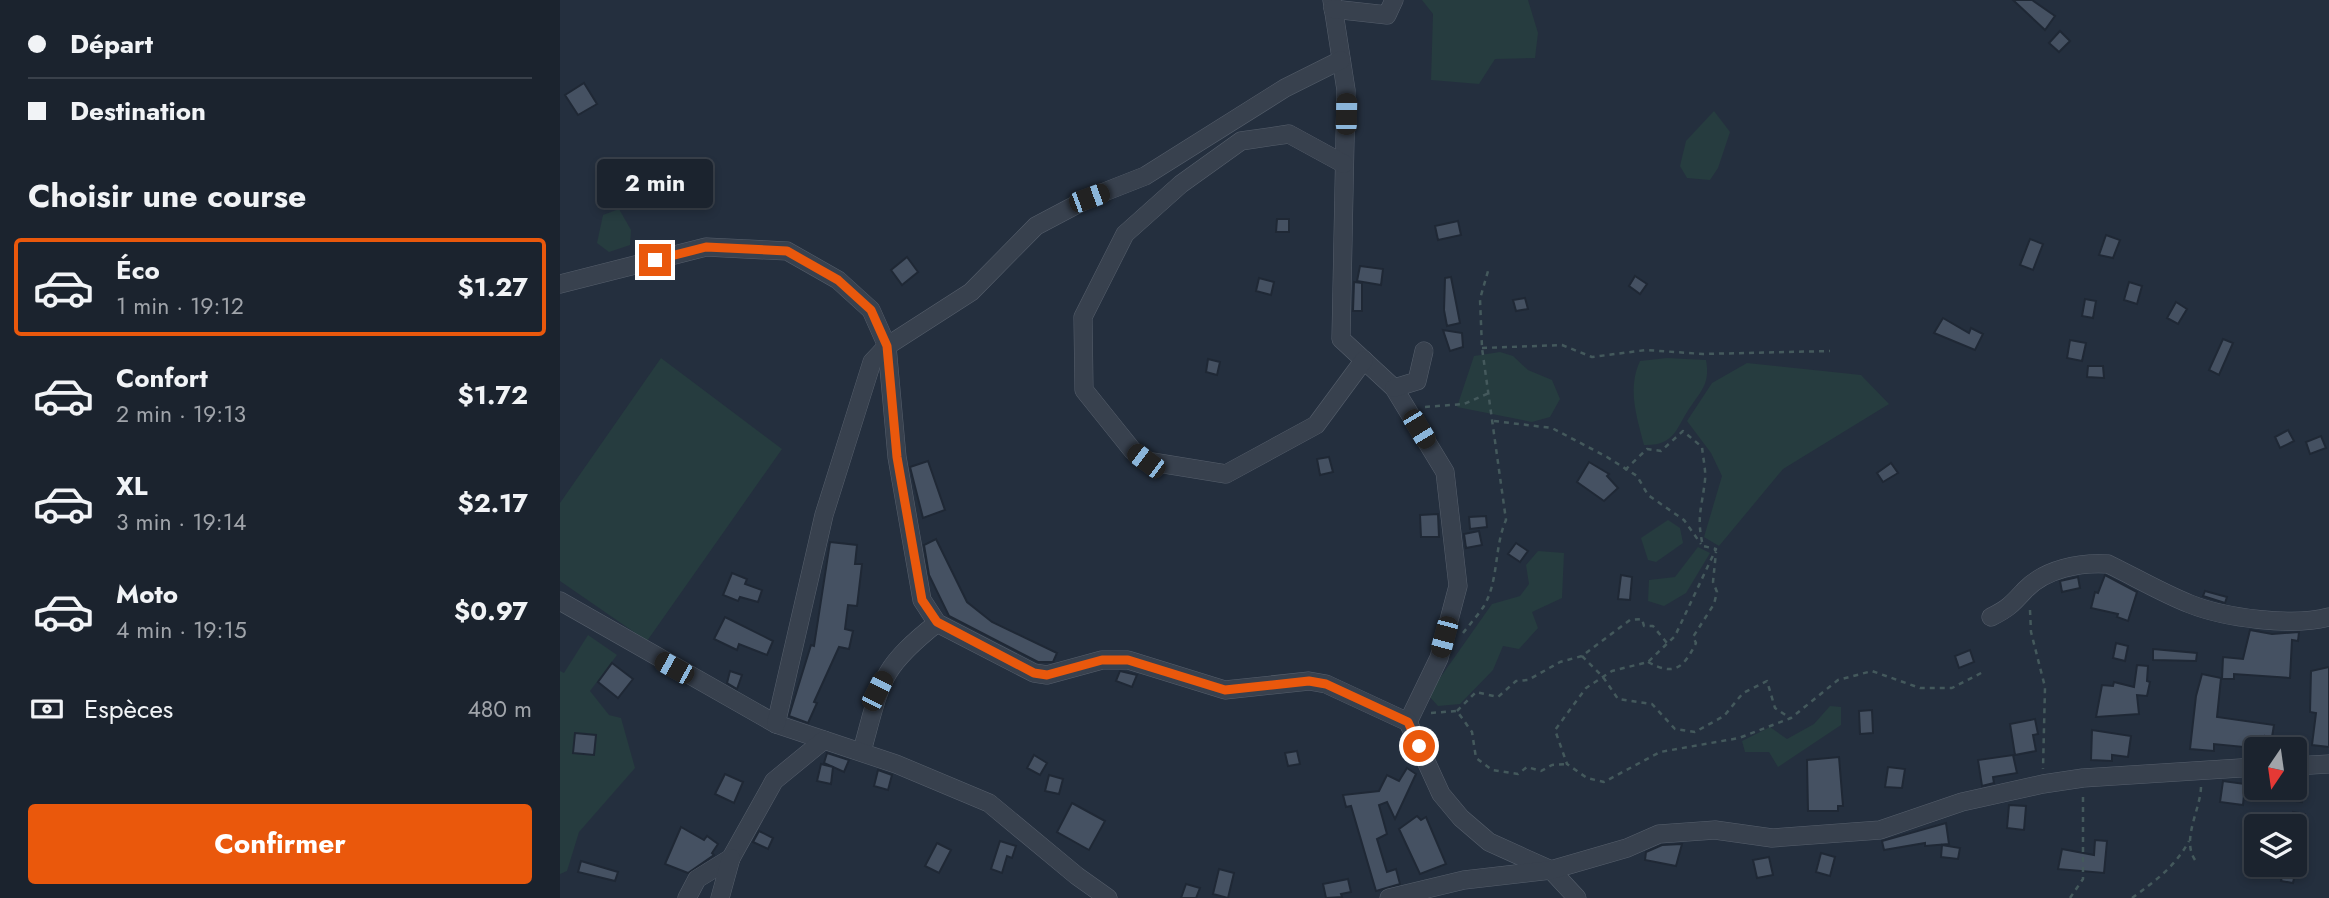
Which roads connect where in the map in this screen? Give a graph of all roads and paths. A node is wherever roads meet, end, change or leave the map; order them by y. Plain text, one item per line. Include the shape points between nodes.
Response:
1 (1394, 0) edge
2 (1332, 4) edge
3 (1341, 60) junction
4 (1345, 164) junction
5 (1488, 271) dead end
6 (560, 284) edge
7 (887, 346) junction
8 (1482, 348) junction
9 (1423, 351) dead end
10 (1830, 351) dead end
11 (1364, 360) junction
12 (1394, 388) junction
13 (1489, 393) junction
14 (1406, 407) junction
15 (1492, 420) junction
16 (1625, 470) junction
17 (1703, 547) junction
18 (1716, 549) junction
19 (2021, 595) junction
20 (560, 601) edge
21 (1991, 617) dead end
22 (2329, 617) edge
23 (937, 622) junction
24 (1444, 637) junction
25 (1667, 643) junction
26 (1582, 656) junction
27 (1648, 662) junction
28 (1985, 671) dead end
29 (1603, 677) junction
30 (1417, 704) junction
31 (1457, 711) junction
32 (1791, 718) junction
33 (1408, 722) junction
34 (776, 724) junction
35 (824, 740) junction
36 (862, 751) junction
37 (1567, 764) junction
38 (2329, 764) edge
39 (2307, 765) edge
40 (2244, 767) edge
41 (2201, 768) junction
42 (2083, 778) junction
43 (2043, 784) junction
44 (2189, 841) junction
45 (731, 858) junction
46 (2195, 860) dead end
47 (1551, 870) junction
48 (687, 898) edge
49 (720, 898) edge
50 (1108, 898) edge
51 (1389, 898) edge
52 (1577, 898) edge
53 (2070, 898) edge
54 (2132, 898) edge

1 - 2 street via 1387,15
2 - 3 street
3 - 4 street via 1346,90
3 - 7 street via 1222,126 1145,177 1089,198 1036,226 971,292
4 - 11 street via 1341,339
4 - 11 street via 1289,134 1241,141 1181,184 1125,234 1083,317 1084,390 1146,461 1226,474 1315,425
5 - 8 path via 1480,299
6 - 7 street via 706,247 787,251 838,280 871,310
7 - 23 street via 908,524 922,600
7 - 34 street via 872,362 824,515
8 - 10 path via 1562,345 1592,357 1646,351
8 - 13 path
9 - 12 street via 1417,381
11 - 12 street
12 - 14 street
13 - 14 path via 1447,408
13 - 15 path
14 - 24 street via 1445,472 1458,586
15 - 16 path via 1552,428
15 - 24 path via 1506,520 1498,539 1493,579 1485,605 1461,636
16 - 17 path via 1637,476 1648,495 1684,520
16 - 17 path via 1647,449 1661,451 1683,431 1702,447 1705,478 1698,514
17 - 18 path
18 - 25 path via 1675,636
18 - 27 path via 1713,582 1717,592 1692,637 1696,643 1690,656 1673,670
19 - 21 street via 2014,606
19 - 22 street via 2061,569 2108,564 2191,604 2232,615 2314,621
19 - 43 path via 2032,613 2031,632 2045,687
20 - 34 street
23 - 33 street via 1034,673 1047,675 1102,660 1128,660 1225,690 1309,681 1326,684
23 - 36 street via 890,664 877,691
24 - 30 street
25 - 26 path via 1653,626 1644,626 1642,619 1630,620
25 - 27 path
26 - 29 path
26 - 31 path via 1516,681 1498,697 1476,692
27 - 29 path
28 - 32 path via 1952,688 1920,688 1872,671 1838,680
29 - 32 path via 1618,699 1652,704 1675,729 1695,732 1724,716 1743,693 1767,681 1775,708
29 - 37 path via 1586,688 1555,730
30 - 31 path via 1433,715
30 - 33 street
31 - 37 path via 1472,732 1476,758 1492,770 1518,774 1527,766 1541,771
32 - 37 path via 1740,738 1660,752 1604,782 1587,778
33 - 47 street via 1441,794 1461,818 1489,842
34 - 35 street
35 - 36 street
35 - 45 street via 774,781
36 - 50 street via 989,803
38 - 39 street
40 - 41 street
41 - 42 street
41 - 44 path via 2201,797
42 - 43 street
42 - 53 path via 2083,879
43 - 47 street via 1962,802 1880,830 1772,838 1715,830 1659,834
44 - 46 path
44 - 54 path via 2167,872
45 - 48 street via 697,879
45 - 49 street
47 - 51 street via 1464,880
47 - 52 street

